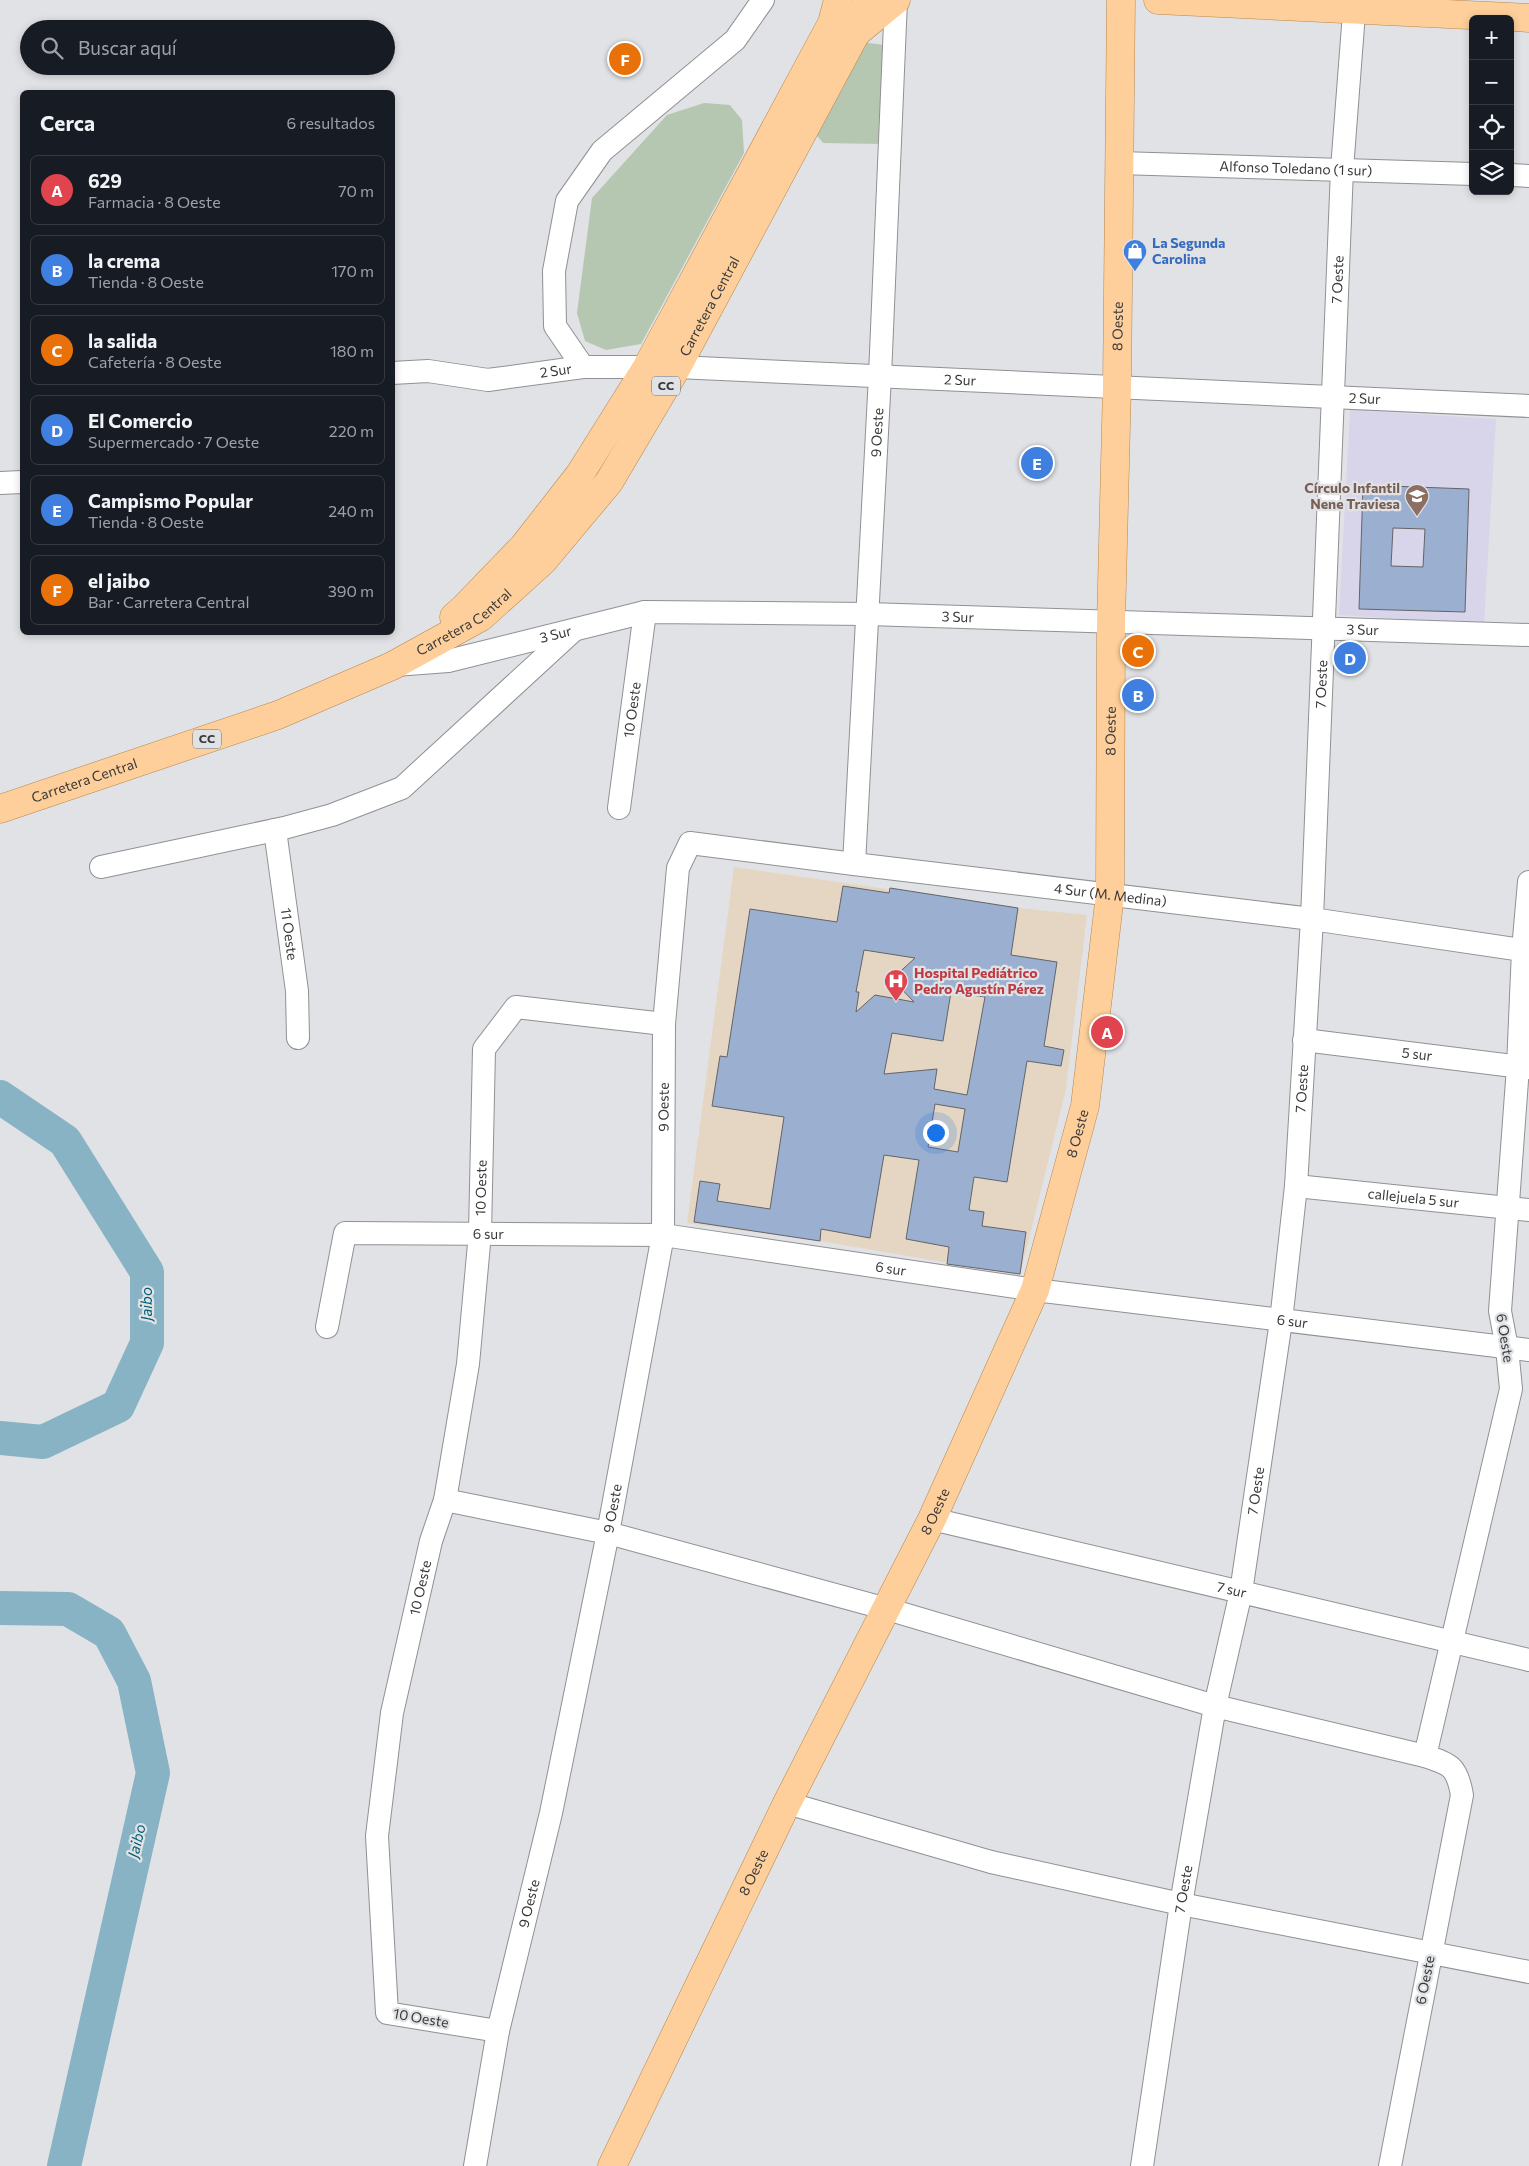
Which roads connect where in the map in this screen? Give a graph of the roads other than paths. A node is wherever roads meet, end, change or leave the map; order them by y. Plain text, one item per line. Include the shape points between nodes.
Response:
1 (763, 0) edge
2 (866, 0) edge
3 (896, 0) edge
4 (1121, 0) edge
5 (1158, 0) edge
6 (1354, 5) edge
7 (1529, 18) edge
8 (842, 19) edge
9 (1120, 163) junction
10 (1342, 169) junction
11 (1469, 174) edge
12 (1514, 176) edge
13 (1529, 176) edge
14 (583, 367) junction
15 (647, 367) junction
16 (677, 367) junction
17 (395, 373) edge
18 (880, 376) junction
19 (1117, 386) junction
20 (1334, 396) junction
21 (1529, 406) edge
22 (20, 482) edge
23 (0, 483) edge
24 (645, 612) junction
25 (868, 614) junction
26 (1111, 623) junction
27 (1323, 628) junction
28 (575, 629) junction
29 (1529, 635) edge
30 (392, 666) junction
31 (9, 807) edge
32 (619, 808) dead end
33 (275, 830) junction
34 (690, 843) joint
35 (854, 864) junction
36 (101, 867) dead end
37 (1529, 882) edge
38 (1110, 895) junction
39 (1312, 919) junction
40 (1526, 951) edge
41 (664, 1024) junction
42 (298, 1038) dead end
43 (1304, 1040) junction
44 (1524, 1068) edge
45 (1296, 1186) junction
46 (1518, 1209) edge
47 (480, 1233) junction
48 (663, 1235) junction
49 (1036, 1290) junction
50 (1281, 1321) junction
51 (327, 1327) dead end
52 (1518, 1349) edge
53 (444, 1500) junction
54 (932, 1519) junction
55 (608, 1533) junction
56 (1241, 1592) junction
57 (887, 1608) junction
58 (1451, 1643) junction
59 (1529, 1660) edge
60 (1215, 1706) junction
61 (1424, 1756) junction
62 (787, 1803) junction
63 (1181, 1904) junction
64 (1430, 1954) junction
65 (1529, 1972) edge
66 (498, 2031) junction
67 (475, 2166) edge
68 (612, 2166) edge
69 (1142, 2166) edge
70 (1390, 2166) edge

1 - 14 street via 735,40 602,151 568,201 554,270 555,326
2 - 8 main road, CC
3 - 8 main road
3 - 18 street, 9 Oeste
4 - 9 main road, 8 Oeste
5 - 6 main road
6 - 7 main road
6 - 10 street, 7 Oeste
8 - 15 main road, Carretera Central / CC
8 - 16 main road, Carretera Central / CC
9 - 10 street, Alfonso Toledano (1 sur)
9 - 19 main road, 8 Oeste
10 - 11 street, Alfonso Toledano (1 sur)
10 - 20 street, 7 Oeste
12 - 13 street
14 - 15 street, 2 Sur
14 - 17 street, 2 Sur via 488,380 428,371
15 - 16 street, 2 Sur
15 - 30 main road, Carretera Central / CC via 580,474 523,547 464,608
16 - 18 street, 2 Sur
16 - 30 main road, Carretera Central / CC via 609,482 543,561 481,617
18 - 19 street, 2 Sur
18 - 25 street, 9 Oeste
19 - 20 street, 2 Sur
19 - 26 main road, 8 Oeste
20 - 21 street, 2 Sur
20 - 27 street, 7 Oeste
22 - 23 street
24 - 25 street, 3 Sur
24 - 28 street, 3 Sur
24 - 32 street, 10 Oeste
25 - 26 street, 3 Sur
25 - 35 street, 9 Oeste
26 - 27 street, 3 Sur
26 - 38 main road, 8 Oeste
27 - 29 street, 3 Sur
27 - 39 street, 7 Oeste
28 - 30 street, 3 Sur via 448,661
28 - 33 street via 402,788 332,814
30 - 31 main road, Carretera Central / CC via 278,715
33 - 36 street
33 - 42 street, 11 Oeste via 297,991
34 - 35 street, 4 Sur (M. Medina)
34 - 41 street, 9 Oeste via 678,868
35 - 38 street, 4 Sur (M. Medina)
37 - 40 street, 6 Oeste
38 - 39 street, 4 Sur (M. Medina)
38 - 49 main road, 8 Oeste via 1085,1106
39 - 40 street, 4 Sur (M. Medina)
39 - 43 street, 7 Oeste
40 - 44 street, 6 Oeste
41 - 47 street, 10 Oeste via 516,1008 484,1049
41 - 48 street, 9 Oeste
43 - 44 street, 5 sur
43 - 45 street, 7 Oeste
44 - 46 street, 6 Oeste
45 - 46 street, callejuela 5 sur
45 - 50 street, 7 Oeste
46 - 52 street, 6 Oeste via 1500,1311
47 - 48 street, 6 sur
47 - 51 street, 6 sur via 344,1233
47 - 53 street, 10 Oeste via 468,1364
48 - 49 street, 6 sur
48 - 55 street, 9 Oeste
49 - 50 street, 6 sur
49 - 54 main road, 8 Oeste
50 - 52 street, 6 sur
50 - 56 street, 7 Oeste
52 - 58 street, 6 Oeste via 1512,1388
53 - 55 street
53 - 66 street, 10 Oeste via 430,1541 392,1713 377,1836 387,2013
54 - 56 street, 7 sur
54 - 57 main road, 8 Oeste
55 - 57 street
55 - 66 street, 9 Oeste via 551,1813
56 - 58 street, 7 sur
56 - 60 street, 7 Oeste
57 - 60 street
57 - 62 main road, 8 Oeste
58 - 59 street, 7 sur
58 - 61 street, 6 Oeste
60 - 61 street
60 - 63 street, 7 Oeste
61 - 64 street, 6 Oeste via 1447,1763 1459,1777 1462,1794
62 - 63 street via 991,1862
62 - 68 main road, 8 Oeste
63 - 64 street
63 - 69 street, 7 Oeste
64 - 65 street
64 - 70 street, 6 Oeste
66 - 67 street, 9 Oeste

